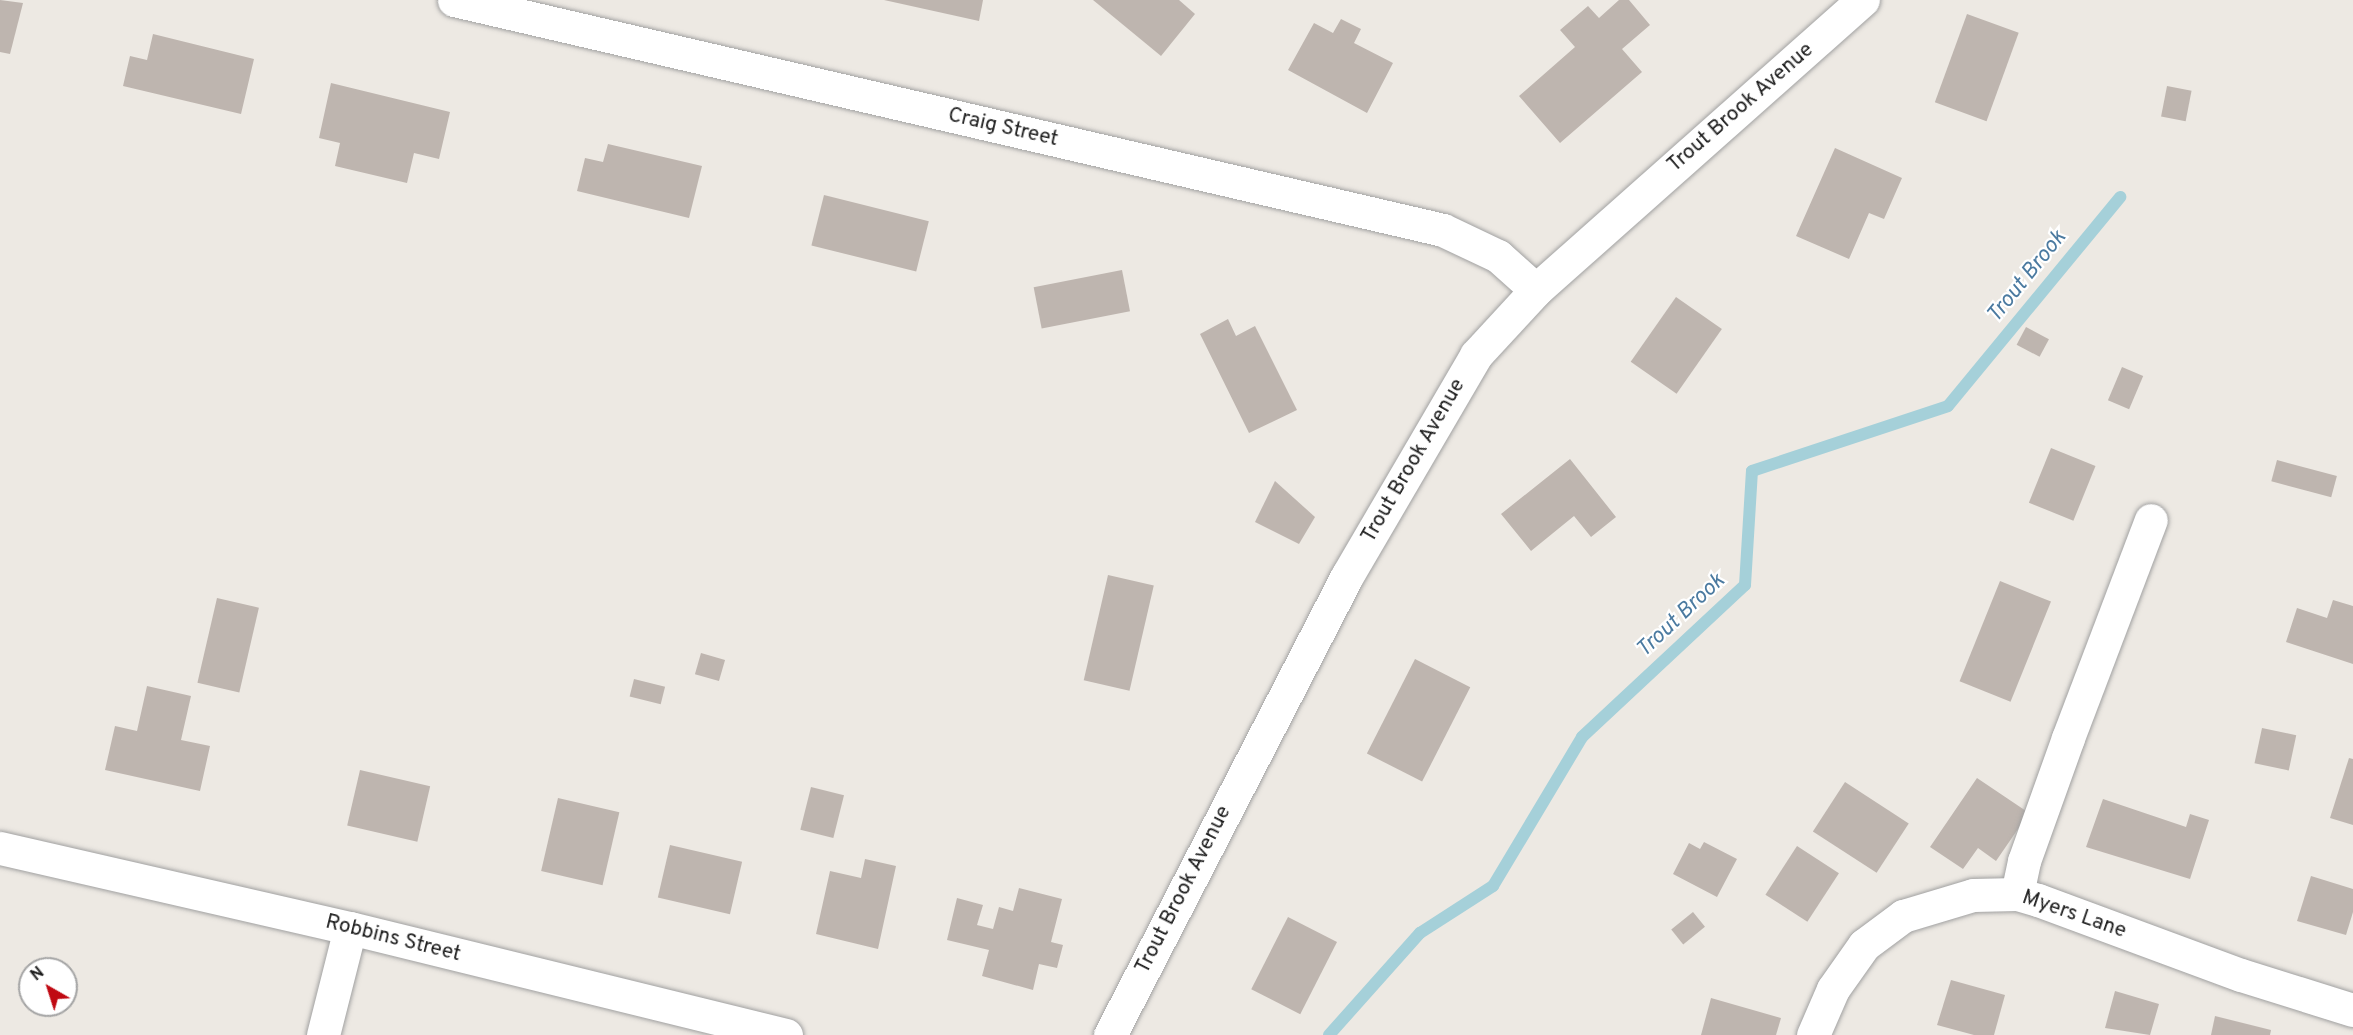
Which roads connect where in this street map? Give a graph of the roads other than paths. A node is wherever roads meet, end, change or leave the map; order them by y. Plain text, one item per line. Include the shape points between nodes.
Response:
1 (454, 0) edge
2 (1863, 0) edge
3 (1536, 290) junction
4 (2151, 520) dead end
5 (0, 849) edge
6 (2017, 894) junction
7 (350, 928) junction
8 (2353, 1010) edge
9 (323, 1035) edge
10 (786, 1035) edge
11 (1110, 1035) edge
12 (1814, 1035) edge

1 - 3 street, Craig Street via 1443,230 1498,256
2 - 3 street, Trout Brook Avenue
3 - 11 street, Trout Brook Avenue via 1476,355 1380,519
4 - 6 street via 2071,727 2024,861
5 - 7 street, Robbins Street
6 - 8 street, Myers Lane via 2241,975
6 - 12 street, Myers Lane via 1953,898 1904,916 1883,929 1864,945 1833,989
7 - 9 street
7 - 10 street, Robbins Street

